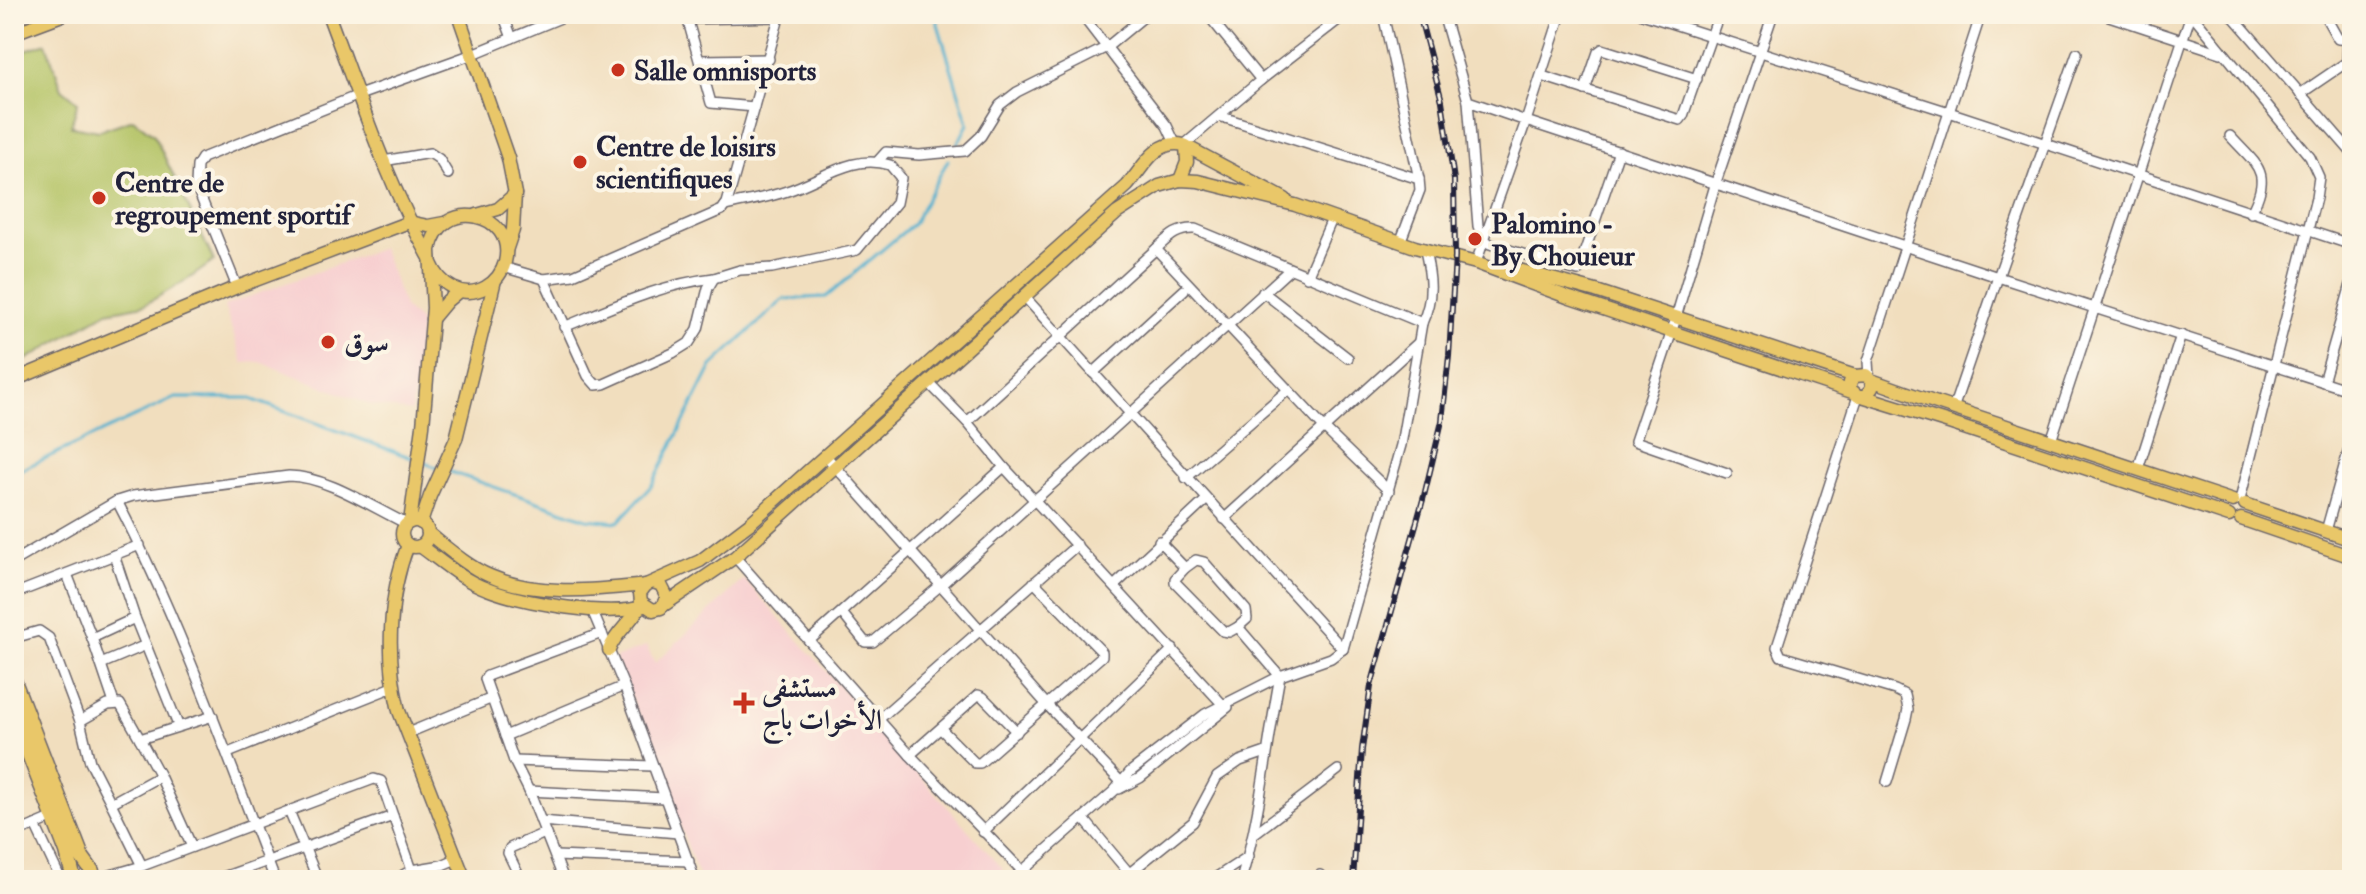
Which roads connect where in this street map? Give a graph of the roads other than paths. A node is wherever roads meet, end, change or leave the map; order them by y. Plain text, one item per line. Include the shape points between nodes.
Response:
1 (65, 14) edge
2 (328, 14) edge
3 (458, 14) edge
4 (503, 14) edge
5 (570, 14) edge
6 (1081, 14) edge
7 (1147, 14) edge
8 (1207, 14) edge
9 (1319, 14) edge
10 (1346, 14) edge
11 (1383, 14) edge
12 (1443, 14) edge
13 (1561, 14) edge
14 (1642, 14) edge
15 (1719, 14) edge
16 (1773, 14) edge
17 (1981, 14) edge
18 (2103, 14) edge
19 (2192, 14) edge
20 (2231, 14) edge
21 (2324, 14) edge
22 (780, 16) edge
23 (687, 17) edge
24 (1329, 27) junction
25 (14, 33) edge
26 (1712, 37) junction
27 (512, 38) junction
28 (2350, 40) edge
29 (2182, 42) junction
30 (1107, 47) junction
31 (1761, 52) junction
32 (2077, 53) dead end
33 (473, 54) junction
34 (2223, 54) junction
35 (769, 59) junction
36 (700, 60) junction
37 (1542, 76) junction
38 (1697, 79) junction
39 (1261, 80) junction
40 (1585, 90) junction
41 (2300, 94) junction
42 (359, 95) junction
43 (1468, 101) junction
44 (754, 107) junction
45 (1949, 112) junction
46 (1219, 116) junction
47 (1526, 121) junction
48 (2230, 136) dead end
49 (2044, 144) junction
50 (1181, 145) junction
51 (1619, 151) junction
52 (2352, 153) edge
53 (1152, 156) junction
54 (383, 161) junction
55 (877, 162) junction
56 (448, 174) dead end
57 (2139, 176) junction
58 (1419, 179) junction
59 (1180, 180) junction
60 (1716, 182) junction
61 (1159, 186) junction
62 (515, 194) junction
63 (1295, 205) junction
64 (725, 206) junction
65 (2251, 213) junction
66 (473, 215) junction
67 (1332, 219) junction
68 (409, 222) junction
69 (444, 223) junction
70 (2308, 230) junction
71 (1484, 239) junction
72 (1401, 240) junction
73 (1907, 245) junction
74 (2352, 245) edge
75 (1156, 249) junction
76 (506, 250) junction
77 (1425, 250) junction
78 (1478, 257) junction
79 (431, 260) junction
80 (503, 267) junction
81 (1289, 270) junction
82 (1578, 271) junction
83 (1307, 277) junction
84 (1998, 277) junction
85 (714, 278) junction
86 (544, 279) junction
87 (495, 280) junction
88 (2352, 281) edge
89 (237, 287) junction
90 (1184, 290) dead end
91 (459, 291) junction
92 (1263, 292) junction
93 (1572, 292) junction
94 (1024, 296) junction
95 (2096, 307) junction
96 (1676, 317) junction
97 (432, 319) junction
98 (1422, 323) junction
99 (1229, 325) junction
100 (564, 327) junction
101 (1672, 331) junction
102 (2181, 335) junction
103 (1059, 336) junction
104 (1419, 342) junction
105 (1348, 358) dead end
106 (2275, 367) junction
107 (1093, 373) junction
108 (1863, 377) junction
109 (14, 380) edge
110 (928, 382) junction
111 (2323, 382) junction
112 (1288, 390) junction
113 (2352, 391) edge
114 (1857, 395) junction
115 (1953, 409) junction
116 (1130, 414) junction
117 (967, 422) junction
118 (1325, 429) junction
119 (2352, 438) edge
120 (2051, 441) junction
121 (830, 461) junction
122 (1004, 467) junction
123 (2138, 469) junction
124 (1727, 473) dead end
125 (1186, 478) junction
126 (1389, 491) junction
127 (1035, 499) junction
128 (1206, 500) junction
129 (117, 501) junction
130 (2239, 502) junction
131 (2235, 518) junction
132 (1224, 519) junction
133 (416, 526) junction
134 (2326, 531) junction
135 (2352, 540) edge
136 (1159, 541) junction
137 (140, 545) junction
138 (414, 545) junction
139 (1077, 545) junction
140 (910, 550) junction
141 (114, 555) junction
142 (735, 557) junction
143 (2352, 557) edge
144 (14, 561) edge
145 (1185, 568) junction
146 (67, 574) junction
147 (1034, 582) junction
148 (649, 584) junction
149 (941, 585) junction
150 (1115, 585) junction
151 (14, 594) edge
152 (664, 605) junction
153 (641, 608) junction
154 (592, 610) junction
155 (842, 613) junction
156 (135, 618) junction
157 (1238, 627) junction
158 (14, 628) edge
159 (982, 628) junction
160 (602, 633) junction
161 (92, 638) junction
162 (809, 641) junction
163 (146, 645) junction
164 (1173, 649) junction
165 (1343, 649) junction
166 (609, 650) junction
167 (101, 664) junction
168 (1280, 676) junction
169 (14, 681) edge
170 (624, 686) junction
171 (393, 687) junction
172 (490, 699) junction
173 (114, 703) junction
174 (1227, 705) junction
175 (1048, 706) junction
176 (14, 716) edge
177 (213, 716) junction
178 (879, 719) junction
179 (80, 721) junction
180 (178, 725) junction
181 (941, 729) junction
182 (1017, 732) junction
183 (408, 733) junction
184 (505, 736) junction
185 (140, 739) junction
186 (1079, 739) junction
187 (1266, 752) junction
188 (228, 753) junction
189 (910, 755) junction
190 (514, 761) junction
191 (652, 766) junction
192 (1338, 770) dead end
193 (160, 776) junction
194 (1887, 782) dead end
195 (1123, 784) junction
196 (529, 791) junction
197 (664, 798) junction
198 (111, 803) junction
199 (289, 811) junction
200 (393, 816) junction
201 (54, 817) junction
202 (1083, 818) junction
203 (541, 821) junction
204 (35, 825) junction
205 (253, 825) junction
206 (983, 832) junction
207 (545, 833) junction
208 (678, 833) junction
209 (1255, 833) junction
210 (14, 834) edge
211 (192, 847) junction
212 (305, 847) junction
213 (555, 856) junction
214 (1249, 856) junction
215 (456, 859) junction
216 (267, 860) junction
217 (689, 861) junction
218 (142, 866) junction
219 (412, 870) junction
220 (1020, 872) junction
221 (129, 875) edge
222 (97, 876) edge
223 (1125, 877) edge
224 (61, 880) edge
225 (74, 880) edge
226 (215, 880) edge
227 (275, 880) edge
228 (318, 880) edge
229 (401, 880) edge
230 (465, 880) edge
231 (521, 880) edge
232 (564, 880) edge
233 (695, 880) edge
234 (1012, 880) edge
235 (1031, 880) edge
236 (1212, 880) edge
237 (1241, 880) edge

1 - 25 main road
2 - 42 main road
3 - 33 main road
4 - 27 street
5 - 27 street
6 - 30 street
7 - 30 street
8 - 39 street
9 - 24 street
10 - 24 street
11 - 58 street
12 - 43 street
13 - 37 street
14 - 26 street
15 - 26 street
16 - 31 street
17 - 45 street
18 - 29 street
19 - 29 street
19 - 34 street
20 - 41 street
21 - 28 street via 2338,39
22 - 23 street
22 - 35 street
23 - 36 street
24 - 39 street
26 - 31 street
26 - 38 street
27 - 33 street
28 - 41 street via 2347,62
29 - 34 street
29 - 57 street
30 - 50 street
30 - 55 street via 1017,92 1000,105 965,151 886,152
31 - 45 street
31 - 60 street
32 - 49 street
33 - 42 street
33 - 62 main road
34 - 70 street via 2316,169 2319,186
35 - 36 street
35 - 44 street
36 - 44 street via 711,103
37 - 40 street
37 - 47 street
38 - 40 street via 1678,120
38 - 40 street via 1602,49
39 - 46 street
41 - 52 street
42 - 54 main road
42 - 89 street via 202,158 196,185
43 - 47 street
43 - 71 street via 1478,226
44 - 64 street
45 - 49 street
45 - 73 street
46 - 50 street
46 - 58 street
47 - 51 street
47 - 71 street
48 - 65 street via 2262,176
49 - 57 street
49 - 84 street
50 - 53 main road via 1164,145
50 - 59 main road via 1187,162
50 - 63 main road
51 - 60 street
51 - 82 street
53 - 61 main road
53 - 121 main road via 1116,196
54 - 56 street via 430,153
54 - 68 main road
55 - 64 street via 852,164 787,191
55 - 85 street via 895,168 901,183 896,203 857,250
57 - 65 street
57 - 95 street
58 - 72 street via 1420,190
59 - 61 main road
59 - 63 main road
60 - 73 street
60 - 96 street
61 - 94 main road via 1117,213
62 - 66 main road via 498,209
62 - 76 main road
63 - 67 main road
64 - 86 street via 573,275
65 - 70 street
66 - 69 main road
66 - 76 main road via 496,227
67 - 72 main road
67 - 83 street
68 - 69 main road
68 - 79 main road
68 - 89 main road
69 - 79 main road via 431,243
70 - 74 street
70 - 106 street
71 - 78 street
71 - 82 street
72 - 77 main road
72 - 78 main road via 1426,241
73 - 84 street
73 - 108 street
75 - 81 street via 1177,231 1195,229
75 - 99 street
75 - 103 street
76 - 80 main road
77 - 93 main road
77 - 98 street via 1432,287
78 - 93 main road
79 - 91 main road via 444,283
79 - 97 main road
80 - 86 street
80 - 87 main road
81 - 83 street
81 - 92 street
82 - 93 street
83 - 98 street
84 - 95 street
84 - 115 street
85 - 100 street via 657,290
85 - 100 street via 689,343 604,384 591,381
86 - 100 street
87 - 91 main road via 482,289
87 - 133 main road via 456,439
88 - 111 street
89 - 109 main road
90 - 107 street
91 - 97 main road
92 - 99 street
92 - 105 street
93 - 96 main road
93 - 101 main road
94 - 103 street
94 - 110 main road
95 - 102 street
95 - 120 street
96 - 101 street
96 - 108 main road
97 - 133 main road via 411,504
98 - 104 street
99 - 112 street
99 - 116 street
101 - 114 main road
101 - 124 street via 1635,441
102 - 106 street
102 - 123 street
103 - 107 street
103 - 117 street
104 - 118 street
104 - 126 street
106 - 111 street
106 - 130 street
107 - 116 street
108 - 114 main road via 1850,382
108 - 114 main road via 1871,391
108 - 115 main road
110 - 117 street
110 - 121 main road
111 - 113 street
112 - 118 street
112 - 125 street
114 - 131 main road
114 - 194 street via 1777,647 1781,656 1905,695 1906,719
115 - 120 main road
116 - 125 street
116 - 127 street
117 - 122 street
118 - 126 street
118 - 132 street
119 - 134 street
120 - 123 main road
121 - 140 street
121 - 142 main road
121 - 148 main road via 719,549
122 - 127 street
122 - 140 street
123 - 130 main road
125 - 128 street
126 - 165 street
127 - 139 street
127 - 149 street
128 - 132 street
128 - 136 street
129 - 133 street via 145,493 298,476
129 - 137 street
129 - 144 street
130 - 131 main road via 2228,508
130 - 134 main road
131 - 143 main road
132 - 165 street
133 - 138 main road via 426,541
133 - 138 main road via 402,535
133 - 148 main road via 490,576 526,586 570,590
134 - 135 main road
136 - 145 street
136 - 150 street
137 - 141 street
137 - 177 street
138 - 154 main road via 485,589
138 - 171 main road via 401,563 393,614
139 - 147 street
139 - 150 street
140 - 149 street
140 - 155 street
141 - 146 street
141 - 156 street
142 - 152 main road
142 - 162 street
145 - 157 street via 1175,582 1223,631
145 - 157 street via 1196,560 1204,562 1246,610 1247,619
146 - 151 street
146 - 161 street
147 - 159 street
147 - 175 street via 1103,654
148 - 152 main road via 664,588
148 - 153 main road via 640,598
149 - 155 street via 871,643
149 - 159 street
150 - 164 street
152 - 153 main road
153 - 154 main road
153 - 166 main road via 613,638
154 - 160 street
155 - 162 street
156 - 161 street
156 - 163 street
157 - 168 street
158 - 179 street via 21,636 39,631 49,638
159 - 175 street
159 - 178 street
160 - 166 street
160 - 172 street via 487,676
161 - 167 street
162 - 178 street
163 - 167 street
163 - 180 street
164 - 174 street
164 - 186 street
165 - 168 street
166 - 170 street
167 - 173 street
168 - 174 street
168 - 187 street
169 - 222 highway via 80,852
170 - 184 street
170 - 191 street
171 - 183 main road
171 - 188 street
172 - 183 street
172 - 184 street
173 - 179 street
173 - 185 street via 122,706
174 - 195 street via 1162,745
175 - 182 street
175 - 186 street
176 - 201 highway
177 - 180 street
177 - 188 street
178 - 189 street
179 - 198 street via 90,762
180 - 185 street
181 - 182 street via 977,764
181 - 182 street via 979,695
181 - 189 street
183 - 215 main road
184 - 190 street
185 - 193 street
186 - 195 street
186 - 206 street
187 - 209 street
187 - 223 street via 1217,777 1193,822
188 - 205 street
189 - 206 street
190 - 191 street
190 - 196 street
191 - 197 street
192 - 209 street
193 - 198 street
193 - 211 street
195 - 202 street
196 - 197 street
196 - 203 street
197 - 208 street
198 - 218 street
199 - 200 street via 377,779
199 - 205 street
199 - 212 street
200 - 212 street
200 - 219 street
201 - 204 street
201 - 225 highway
202 - 220 street
202 - 223 street
203 - 207 street
203 - 208 street
204 - 210 street
204 - 224 street
205 - 211 street
205 - 216 street
206 - 220 street
207 - 213 street
207 - 231 street via 510,848
208 - 217 street
209 - 214 street
211 - 218 street
212 - 216 street
212 - 228 street
213 - 217 street
213 - 232 street
214 - 236 street
214 - 237 street
215 - 219 street
215 - 230 main road
216 - 226 street
216 - 227 street
217 - 233 street
218 - 221 street
219 - 229 street
220 - 234 street
220 - 235 street
221 - 222 street
222 - 225 highway via 81,872

